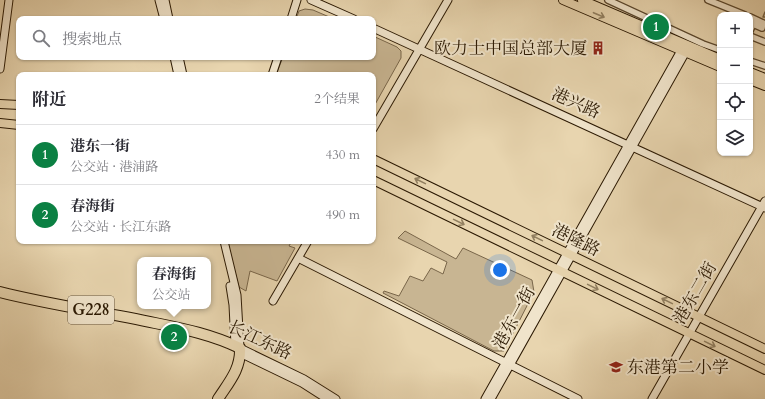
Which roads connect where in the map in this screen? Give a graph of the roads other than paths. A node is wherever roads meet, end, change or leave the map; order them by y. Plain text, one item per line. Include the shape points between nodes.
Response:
1 (9, 0) edge
2 (159, 0) edge
3 (165, 0) edge
4 (297, 0) edge
5 (311, 0) edge
6 (448, 0) edge
7 (563, 0) edge
8 (582, 0) edge
9 (608, 0) edge
10 (708, 0) edge
11 (737, 12) edge
12 (163, 16) edge
13 (168, 16) edge
14 (292, 16) edge
15 (347, 16) edge
16 (753, 18) edge
17 (753, 24) edge
18 (376, 29) edge
19 (753, 37) edge
20 (765, 42) edge
21 (420, 49) junction
22 (684, 49) junction
23 (717, 49) edge
24 (717, 58) edge
25 (175, 60) edge
26 (180, 60) edge
27 (277, 60) edge
28 (753, 62) edge
29 (717, 66) edge
30 (765, 66) edge
31 (0, 69) edge
32 (177, 72) edge
33 (182, 72) edge
34 (273, 72) edge
35 (753, 73) edge
36 (765, 78) edge
37 (753, 81) edge
38 (765, 86) edge
39 (0, 104) edge
40 (16, 105) edge
41 (0, 123) edge
42 (376, 124) edge
43 (16, 125) edge
44 (631, 145) junction
45 (376, 160) edge
46 (376, 181) edge
47 (764, 205) edge
48 (220, 244) edge
49 (225, 244) edge
50 (306, 244) edge
51 (570, 254) junction
52 (298, 258) junction
53 (560, 271) junction
54 (0, 292) edge
55 (0, 297) edge
56 (273, 301) dead end
57 (698, 316) junction
58 (689, 333) junction
59 (238, 349) junction
60 (765, 349) edge
61 (508, 364) junction
62 (765, 370) edge
63 (218, 399) edge
64 (327, 399) edge
65 (336, 399) edge
66 (486, 399) edge
67 (491, 399) edge
68 (578, 399) edge
69 (652, 399) edge

1 - 31 main road
2 - 12 main road
3 - 13 main road
4 - 14 main road
5 - 15 main road
6 - 21 main road
7 -> 22 main road
8 - 22 main road
9 - 23 street
10 - 11 street
16 - 17 street via 763,23 762,28
18 - 21 main road, 港兴路
19 - 20 street
21 - 42 main road
21 - 44 main road, 港兴路
22 - 24 main road
22 - 29 main road
22 - 44 main road, 港东一街
25 - 32 main road
26 - 33 main road
27 - 34 main road
28 - 30 street
35 - 36 main road
37 - 38 main road
39 - 40 main road
41 - 43 main road
44 - 47 main road, 港兴路
44 - 51 main road, 港东一街
51 -> 45 main road, 港隆路
46 -> 53 main road, 港隆路
47 - 57 main road, 港东二街
48 - 59 main road via 232,295
49 - 59 main road via 237,295
50 - 52 main road
51 - 53 main road, 港东一街
57 -> 51 main road, 港隆路
52 - 56 main road
52 - 61 main road
53 -> 58 main road, 港隆路
53 - 61 main road, 港东一街
54 - 59 highway, 长江东路 / G228 via 196,332 224,340
55 - 59 highway, 长江东路 / G228 via 196,336
57 - 58 main road, 港东二街
57 - 60 main road, 港隆路
58 -> 62 main road, 港隆路
58 - 69 main road, 港东二街
59 - 63 highway via 238,368
59 - 64 main road, 长江东路
59 - 65 main road, 长江东路 via 304,379
61 - 66 main road, 港东一街
61 - 67 main road, 港东一街
61 - 68 main road

